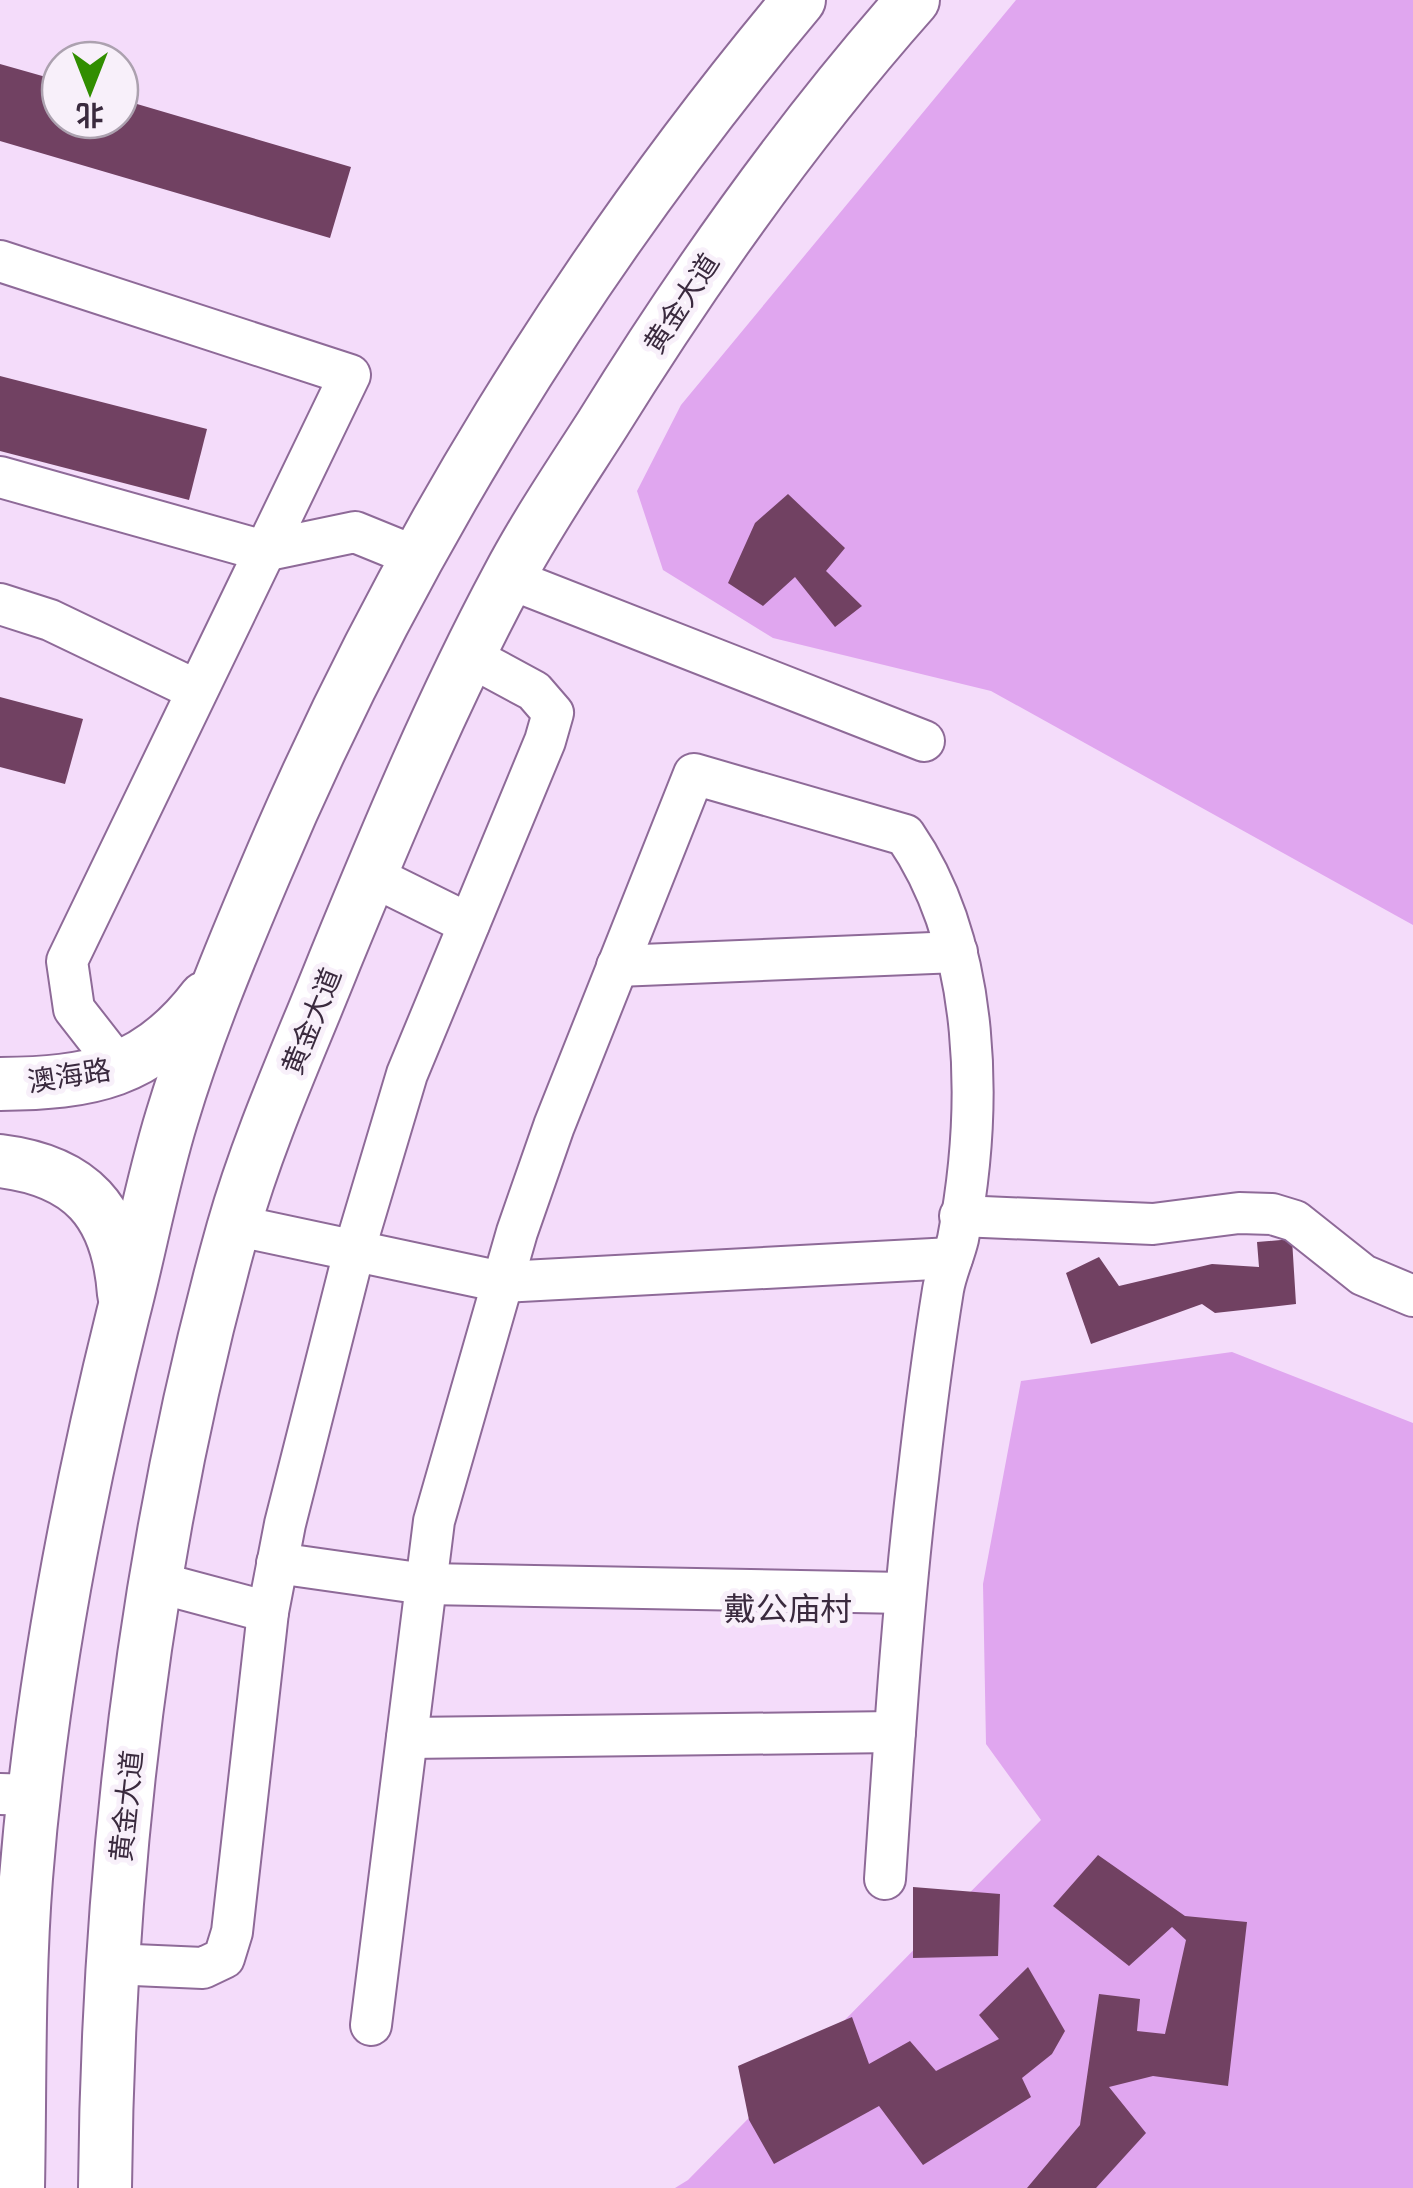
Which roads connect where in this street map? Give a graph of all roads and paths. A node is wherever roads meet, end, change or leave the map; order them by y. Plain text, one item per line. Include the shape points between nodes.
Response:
1 (799, 0) edge
2 (913, 0) edge
3 (0, 261) edge
4 (0, 477) edge
5 (264, 550) junction
6 (418, 558) junction
7 (508, 578) junction
8 (0, 604) edge
9 (469, 656) junction
10 (196, 690) junction
11 (924, 741) dead end
12 (370, 875) junction
13 (469, 924) junction
14 (957, 952) junction
15 (617, 966) junction
16 (221, 976) junction
17 (120, 1068) junction
18 (0, 1084) edge
19 (0, 1161) edge
20 (960, 1216) junction
21 (234, 1226) junction
22 (355, 1248) junction
23 (952, 1258) junction
24 (502, 1282) junction
25 (1413, 1296) edge
26 (125, 1308) junction
27 (278, 1562) junction
28 (156, 1582) junction
29 (425, 1584) junction
30 (904, 1593) junction
31 (268, 1612) junction
32 (894, 1732) junction
33 (406, 1738) junction
34 (18, 1794) edge
35 (885, 1880) dead end
36 (111, 1964) junction
37 (371, 2024) dead end
38 (18, 2188) edge
39 (105, 2188) edge

1 - 6 main road via 562,322
2 - 7 main road, 黄金大道 via 768,175 706,263
3 - 5 street via 350,375
4 - 5 street
5 - 6 street via 355,532
5 - 10 street
6 - 16 main road via 331,724
7 - 9 main road, 黄金大道
7 - 11 street
8 - 10 street via 50,620
9 - 12 main road, 黄金大道
9 - 13 street via 534,692 552,713
10 - 17 street via 67,961 74,1009
12 - 13 street
12 - 21 main road, 黄金大道
13 - 22 street via 406,1074
14 - 15 street
14 - 15 street via 939,895 905,835 694,774
14 - 20 street via 971,1071
15 - 24 street
16 - 17 main road, 澳海路 via 184,1025 143,1059
16 - 26 main road via 172,1116
17 - 18 main road, 澳海路 via 51,1083
19 - 26 main road via 65,1176 90,1199 118,1251
20 - 23 street
20 - 25 street via 1153,1224 1272,1214 1296,1221 1363,1275
21 - 22 street
21 - 28 main road, 黄金大道
22 - 24 street
22 - 27 street
23 - 24 street
23 - 30 street
24 - 29 street via 434,1521
26 - 34 main road
27 - 29 street
27 - 31 street
28 - 31 street
28 - 36 main road, 黄金大道
29 - 30 street
29 - 33 street
30 - 32 street
31 - 36 street via 224,1958 203,1968
32 - 33 street
32 - 35 street
33 - 37 street
34 - 38 main road via 26,1880
36 - 39 main road, 黄金大道

